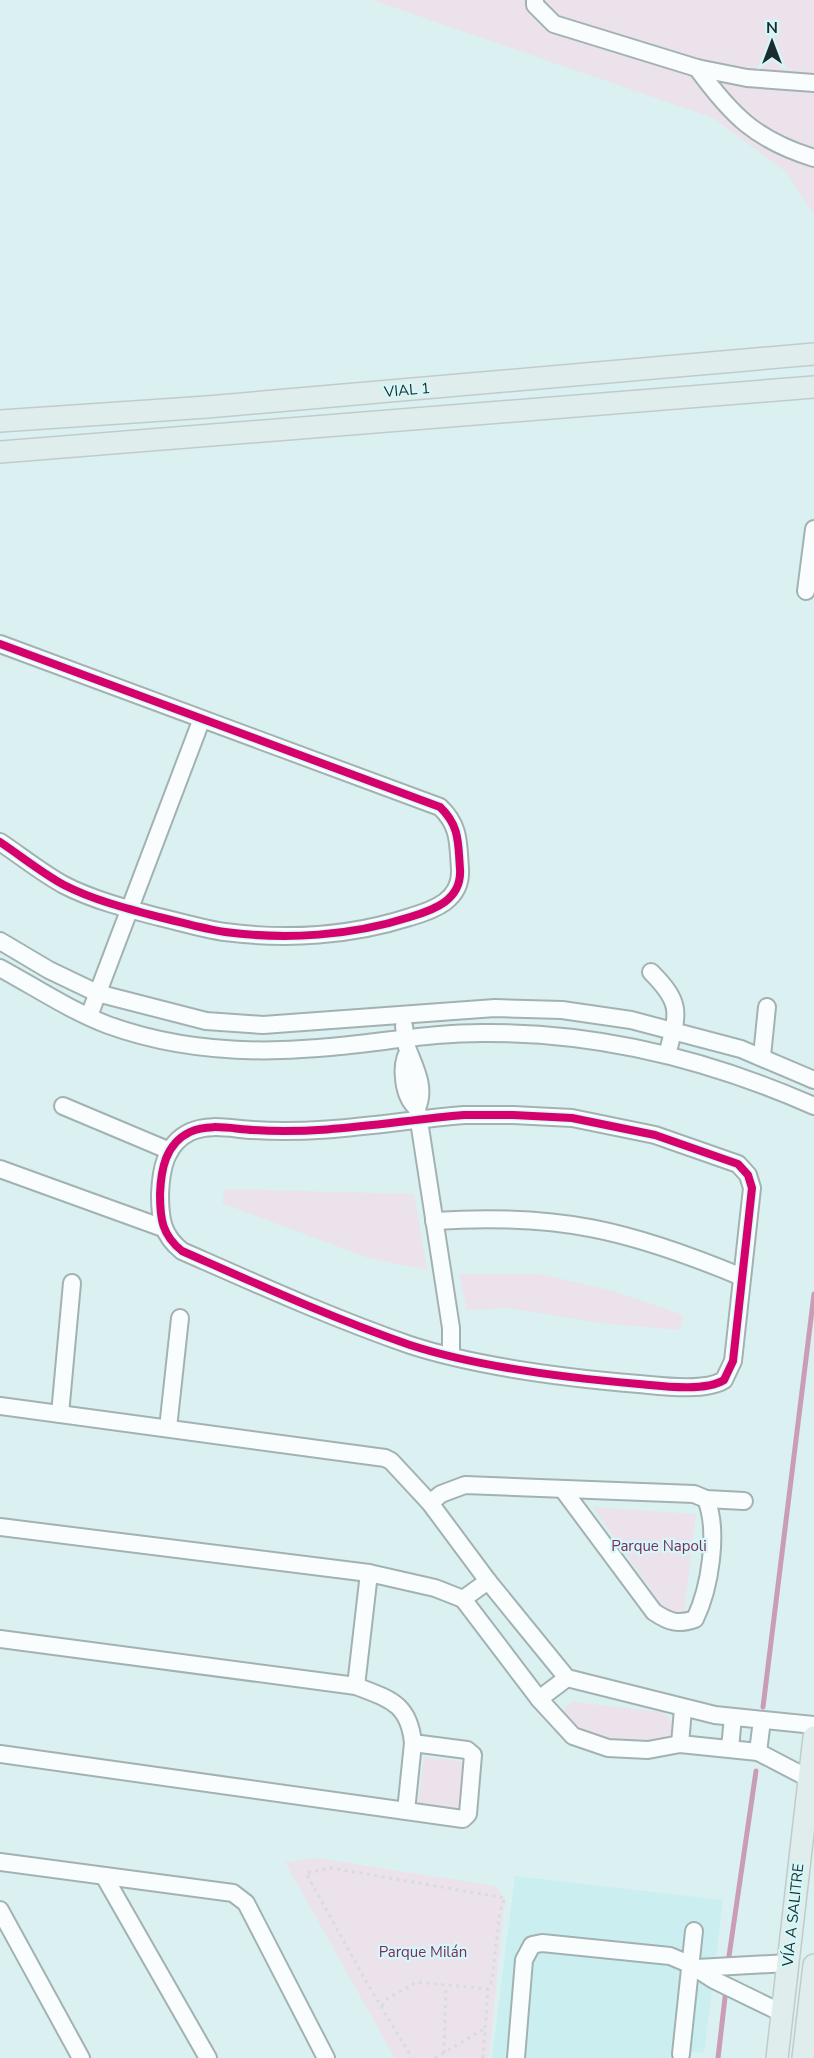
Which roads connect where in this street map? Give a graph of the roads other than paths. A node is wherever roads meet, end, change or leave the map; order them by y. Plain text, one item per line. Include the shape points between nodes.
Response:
1 (535, 0) edge
2 (697, 68) junction
3 (814, 83) edge
4 (814, 158) edge
5 (814, 354) edge
6 (814, 387) edge
7 (785, 389) junction
8 (814, 405) edge
9 (0, 421) edge
10 (0, 453) edge
11 (814, 529) edge
12 (806, 591) dead end
13 (0, 644) edge
14 (201, 721) junction
15 (0, 842) edge
16 (131, 910) junction
17 (0, 941) edge
18 (0, 968) edge
19 (651, 972) dead end
20 (97, 993) junction
21 (767, 1007) dead end
22 (402, 1013) junction
23 (89, 1016) junction
24 (674, 1031) junction
25 (407, 1044) junction
26 (741, 1049) junction
27 (667, 1055) junction
28 (762, 1056) junction
29 (731, 1073) junction
30 (814, 1080) edge
31 (63, 1106) dead end
32 (814, 1106) edge
33 (417, 1113) junction
34 (170, 1151) junction
35 (0, 1168) edge
36 (434, 1221) junction
37 (163, 1228) junction
38 (742, 1277) junction
39 (72, 1282) dead end
40 (180, 1318) dead end
41 (451, 1354) junction
42 (0, 1406) edge
43 (60, 1414) junction
44 (168, 1428) junction
45 (564, 1491) junction
46 (705, 1500) junction
47 (744, 1501) dead end
48 (430, 1503) junction
49 (0, 1527) edge
50 (369, 1572) junction
51 (488, 1581) junction
52 (463, 1599) junction
53 (0, 1640) edge
54 (567, 1677) junction
55 (356, 1686) junction
56 (539, 1699) junction
57 (683, 1709) junction
58 (733, 1717) junction
59 (762, 1720) junction
60 (814, 1725) edge
61 (814, 1737) edge
62 (413, 1743) junction
63 (680, 1744) junction
64 (730, 1748) junction
65 (758, 1752) junction
66 (0, 1754) edge
67 (808, 1778) junction
68 (406, 1811) junction
69 (0, 1862) edge
70 (104, 1876) junction
71 (0, 1910) edge
72 (693, 1930) dead end
73 (788, 1963) junction
74 (814, 1965) edge
75 (693, 1966) junction
76 (812, 2008) edge
77 (782, 2013) junction
78 (681, 2054) dead end
79 (81, 2058) edge
80 (207, 2058) edge
81 (326, 2058) edge
82 (516, 2058) edge
83 (777, 2058) edge
84 (804, 2058) edge

1 - 2 street via 535,5 554,24
2 - 3 street via 747,78
2 - 4 street via 724,105 755,133
5 - 9 main road, VIAL 1 via 207,407
6 - 7 main road
7 - 8 main road
7 - 10 main road
11 - 12 street
13 - 14 street
14 - 16 street
14 - 16 street via 440,807 452,818 457,831 460,876 455,892 434,910 405,919 342,932 284,937 224,932
15 - 16 street via 65,885
16 - 20 street
17 - 20 street
18 - 23 street
19 - 24 street via 671,992
20 - 22 street via 206,1021 342,1021
20 - 23 street
21 - 28 street
22 - 24 street via 495,1008 562,1010 632,1020
22 - 25 street
23 - 25 street via 141,1035 242,1051
24 - 26 street
24 - 27 street
25 - 27 street via 448,1033 526,1034
25 - 33 street via 404,1066 408,1097
26 - 28 street
26 - 29 street
27 - 29 street
28 - 30 street
29 - 32 street
31 - 34 street
33 - 34 street via 297,1131 206,1128 189,1133
33 - 36 street
33 - 38 street via 572,1118 655,1135 738,1164 748,1175 752,1188
34 - 37 street via 161,1175
35 - 37 street
36 - 38 street via 512,1218 584,1226 654,1243
36 - 41 street via 451,1328
37 - 41 street via 182,1251 320,1311 412,1345
38 - 41 street via 732,1368 724,1380 712,1386 603,1381 521,1370
39 - 43 street
40 - 44 street
42 - 43 street
43 - 44 street
44 - 48 street via 385,1458
45 - 46 street via 694,1494
45 - 46 street via 654,1612 676,1623 695,1619 701,1607 712,1542 712,1516
45 - 48 street via 465,1485
46 - 47 street
48 - 51 street
49 - 50 street
50 - 52 street
50 - 55 street
51 - 52 street
51 - 54 street
52 - 56 street
53 - 55 street
54 - 56 street
54 - 57 street
55 - 62 street via 397,1705 411,1723
56 - 63 street via 573,1736 608,1748 648,1750
57 - 58 street
57 - 63 street
58 - 59 street
58 - 64 street
59 - 60 street
59 - 65 street
61 - 67 main road, VÍA A SALITRE
62 - 68 street
62 - 68 street via 472,1752 468,1814 463,1819
63 - 64 street
64 - 65 street
65 - 67 street
66 - 68 street
67 - 73 main road, VÍA A SALITRE
69 - 70 street
70 - 80 street
70 - 81 street via 240,1897
71 - 79 street
72 - 75 street
73 - 75 street
73 - 77 main road, VÍA A SALITRE
74 - 76 main road, VÍA A SALITRE
75 - 77 street
75 - 78 street
75 - 82 street via 670,1956 532,1945 524,1960
76 - 84 main road, VÍA A SALITRE
77 - 83 main road, VÍA A SALITRE

